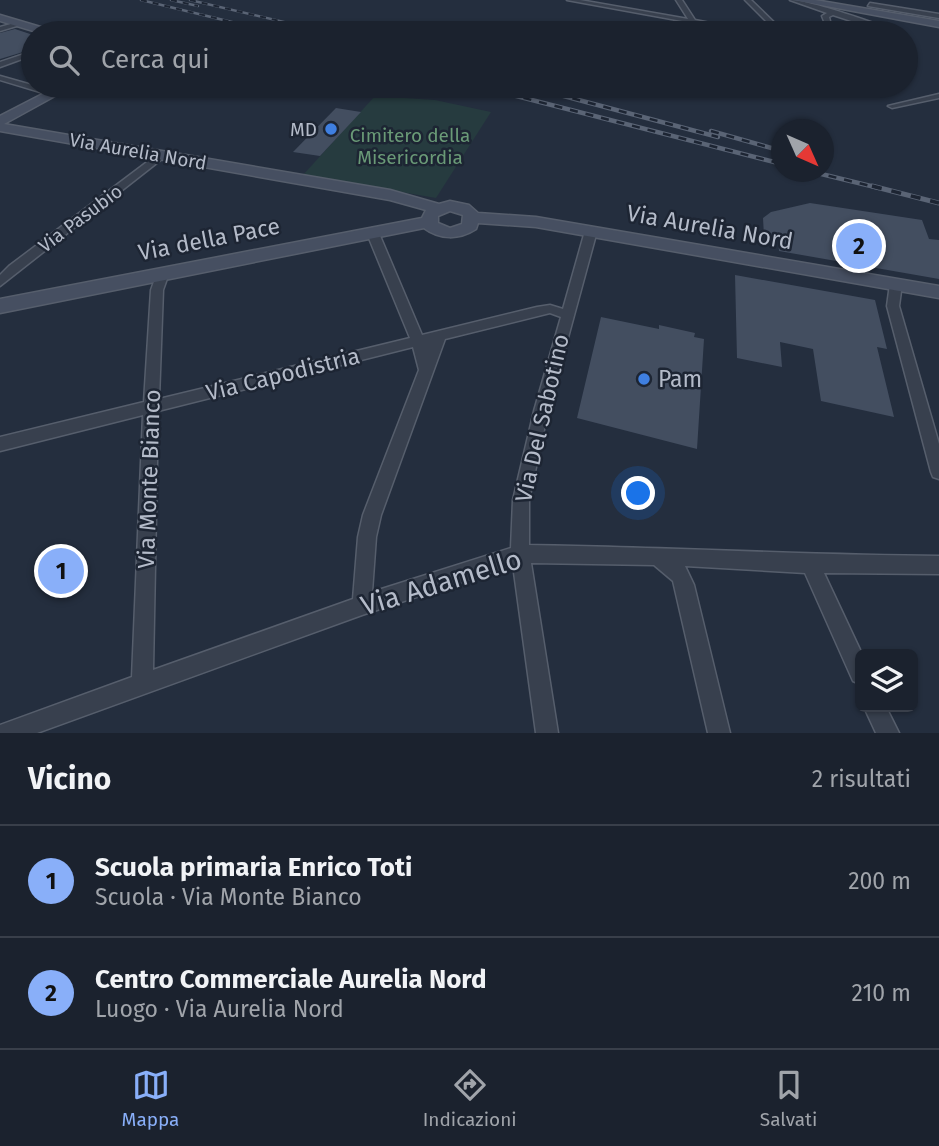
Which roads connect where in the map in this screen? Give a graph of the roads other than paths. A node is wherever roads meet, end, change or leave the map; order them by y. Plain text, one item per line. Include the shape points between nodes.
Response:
1 (570, 0) edge
2 (616, 0) edge
3 (679, 0) edge
4 (748, 0) edge
5 (793, 0) edge
6 (799, 0) edge
7 (870, 5) edge
8 (846, 8) junction
9 (620, 10) junction
10 (834, 13) junction
11 (0, 18) edge
12 (687, 21) edge
13 (692, 21) edge
14 (770, 21) edge
15 (827, 21) edge
16 (858, 21) edge
17 (939, 21) edge
18 (18, 24) junction
19 (21, 25) edge
20 (0, 30) edge
21 (21, 57) edge
22 (0, 65) edge
23 (0, 78) edge
24 (21, 84) edge
25 (939, 96) edge
26 (42, 98) edge
27 (892, 106) dead end
28 (1, 124) edge
29 (162, 155) junction
30 (433, 215) junction
31 (473, 218) junction
32 (372, 231) junction
33 (591, 231) junction
34 (163, 273) junction
35 (0, 282) edge
36 (897, 285) junction
37 (939, 292) edge
38 (0, 306) edge
39 (566, 314) junction
40 (439, 336) junction
41 (417, 341) junction
42 (427, 371) junction
43 (152, 406) junction
44 (0, 444) edge
45 (939, 464) edge
46 (520, 554) junction
47 (658, 556) junction
48 (810, 564) junction
49 (939, 565) edge
50 (362, 605) junction
51 (855, 663) edge
52 (142, 686) junction
53 (878, 712) edge
54 (7, 733) edge
55 (547, 733) edge
56 (719, 733) edge
57 (888, 733) edge

1 - 9 street
2 - 9 street
3 - 13 street
4 - 14 street
5 - 10 street
6 - 8 street
7 - 8 street
7 - 17 street
8 - 10 street
9 - 12 street
10 - 15 street via 825,16
10 - 16 street
11 - 18 street
18 - 19 street
18 - 20 street
21 - 22 street
23 - 24 street
25 - 27 street
26 - 28 street
28 - 29 street, Via Aurelia Nord
29 - 30 street, Via Aurelia Nord via 419,201
29 - 35 street, Via Pasubio
30 - 31 street, Via Aurelia Nord via 450,206 463,208
30 - 31 street, Via Aurelia Nord via 440,231 453,233 466,229
30 - 32 street, Via della Pace
31 - 33 street, Via Aurelia Nord via 515,219
32 - 34 street, Via della Pace
32 - 41 street
33 - 36 street, Via Aurelia Nord
33 - 39 street, Via Del Sabotino
34 - 38 street, Via della Pace
34 - 43 street, Via Monte Bianco via 157,289
36 - 37 street, Via Aurelia Nord
36 - 45 street via 893,306
39 - 40 street, Via Capodistria via 543,310
39 - 46 street, Via Del Sabotino via 524,477
40 - 41 street, Via Capodistria
40 - 42 street
41 - 42 street
41 - 43 street, Via Capodistria
42 - 50 street via 372,515
43 - 44 street, Via Capodistria
43 - 52 street, Via Monte Bianco
46 - 47 street, Via Adamello
46 - 50 street, Via Adamello
46 - 55 street, Via Del Sabotino
47 - 48 street, Via Adamello
47 - 56 street via 685,585
48 - 49 street, Via Adamello
48 - 51 street
50 - 52 street, Via Adamello
52 - 54 street, Via Adamello
53 - 57 street

